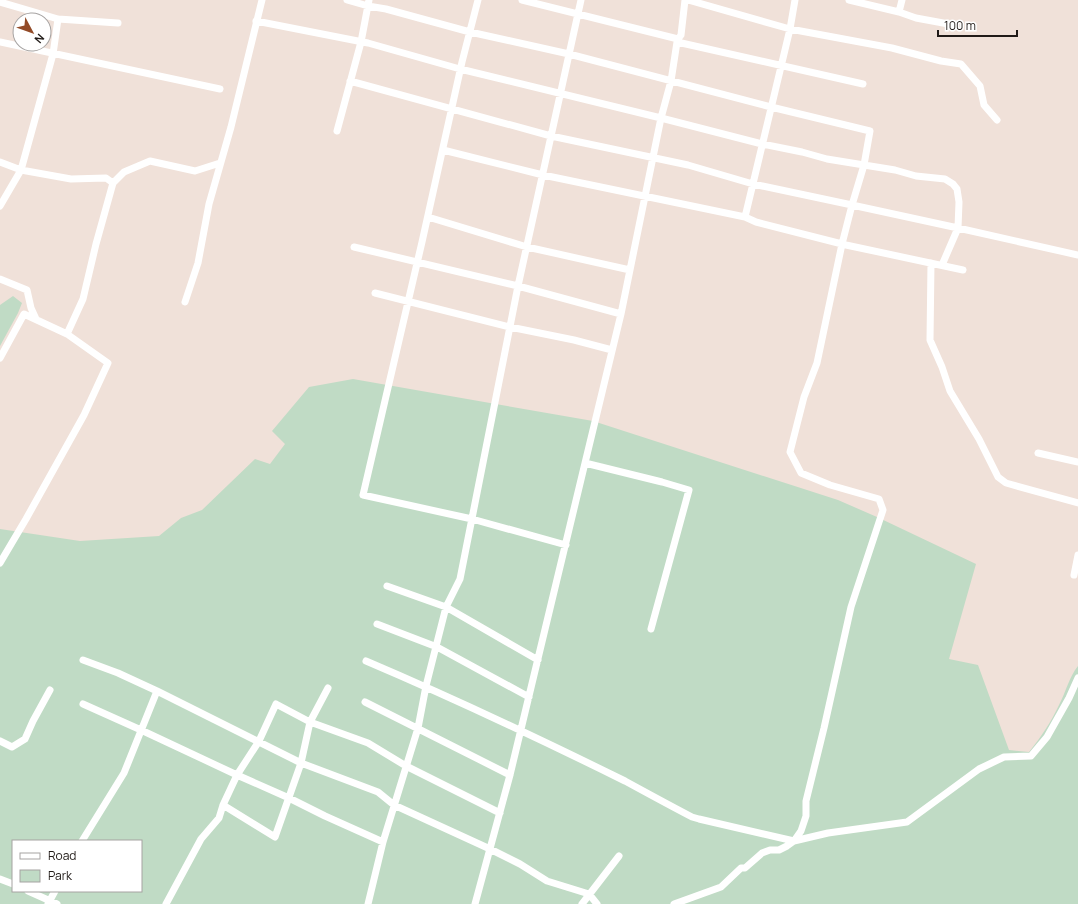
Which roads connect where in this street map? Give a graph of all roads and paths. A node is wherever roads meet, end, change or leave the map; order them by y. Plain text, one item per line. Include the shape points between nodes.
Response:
1 (262, 0) edge
2 (347, 0) edge
3 (478, 0) edge
4 (522, 0) edge
5 (581, 0) edge
6 (687, 0) edge
7 (795, 0) edge
8 (849, 0) edge
9 (902, 0) edge
10 (0, 2) edge
11 (368, 3) edge
12 (899, 12) junction
13 (578, 14) junction
14 (58, 19) junction
15 (256, 21) junction
16 (118, 23) dead end
17 (954, 25) dead end
18 (790, 28) junction
19 (470, 32) junction
20 (678, 40) junction
21 (0, 42) edge
22 (361, 42) junction
23 (53, 54) junction
24 (569, 54) junction
25 (781, 66) junction
26 (460, 69) junction
27 (350, 81) junction
28 (671, 81) junction
29 (863, 84) dead end
30 (220, 89) dead end
31 (561, 93) junction
32 (771, 107) junction
33 (452, 108) junction
34 (661, 118) junction
35 (996, 120) dead end
36 (337, 130) dead end
37 (551, 136) junction
38 (762, 144) junction
39 (443, 150) junction
40 (653, 158) junction
41 (0, 162) edge
42 (220, 163) junction
43 (864, 165) junction
44 (21, 170) junction
45 (543, 175) junction
46 (113, 183) junction
47 (753, 184) junction
48 (645, 196) junction
49 (852, 205) junction
50 (0, 206) edge
51 (428, 217) junction
52 (745, 217) junction
53 (958, 228) junction
54 (842, 244) junction
55 (354, 247) dead end
56 (527, 247) junction
57 (1078, 255) edge
58 (417, 263) junction
59 (931, 263) junction
60 (942, 265) junction
61 (630, 270) junction
62 (963, 270) dead end
63 (0, 279) edge
64 (518, 286) junction
65 (375, 293) dead end
66 (185, 302) dead end
67 (408, 302) junction
68 (621, 314) junction
69 (36, 319) junction
70 (510, 328) junction
71 (67, 334) junction
72 (612, 350) junction
73 (0, 358) edge
74 (1038, 452) dead end
75 (1078, 462) edge
76 (585, 463) junction
77 (1078, 503) edge
78 (472, 519) junction
79 (566, 545) junction
80 (1078, 555) edge
81 (0, 563) edge
82 (1074, 575) dead end
83 (387, 586) dead end
84 (446, 607) junction
85 (377, 624) dead end
86 (651, 629) dead end
87 (437, 647) junction
88 (84, 660) dead end
89 (538, 660) junction
90 (366, 661) dead end
91 (1078, 678) edge
92 (426, 686) junction
93 (328, 688) dead end
94 (50, 690) dead end
95 (157, 691) junction
96 (529, 697) junction
97 (365, 702) dead end
98 (83, 704) dead end
99 (310, 722) junction
100 (418, 728) junction
101 (141, 730) junction
102 (520, 731) junction
103 (0, 741) edge
104 (259, 741) junction
105 (301, 763) junction
106 (406, 766) junction
107 (237, 775) junction
108 (510, 776) junction
109 (289, 798) junction
110 (223, 804) junction
111 (394, 805) junction
112 (500, 813) junction
113 (83, 840) edge
114 (794, 841) junction
115 (383, 842) junction
116 (490, 849) junction
117 (619, 856) dead end
118 (0, 879) edge
119 (12, 884) edge
120 (30, 892) edge
121 (55, 892) edge
122 (589, 894) junction
123 (52, 903) edge
124 (166, 904) edge
125 (368, 904) edge
126 (475, 904) edge
127 (582, 904) edge
128 (597, 904) edge
129 (674, 904) edge

1 - 15 street
2 - 11 street
3 - 19 street
4 - 13 street
5 - 13 street
6 - 18 street
6 - 20 street
7 - 18 street
8 - 12 street
9 - 12 street
10 - 14 street
11 - 19 street
11 - 22 street
12 - 17 street
13 - 20 street
13 - 24 street
14 - 16 street
14 - 23 street
15 - 22 street
15 - 42 street
18 - 25 street
18 - 35 street via 961,64 980,86 984,105
19 - 24 street
19 - 26 street
20 - 25 street
20 - 28 street
21 - 23 street
22 - 26 street
22 - 27 street
23 - 30 street
23 - 44 street
24 - 28 street
24 - 31 street
25 - 29 street
25 - 32 street
26 - 31 street
26 - 33 street
27 - 33 street
27 - 36 street
28 - 32 street
28 - 34 street
31 - 34 street
31 - 37 street
32 - 38 street
32 - 43 street via 870,131
33 - 37 street
33 - 39 street
34 - 38 street
34 - 40 street
37 - 40 street
37 - 45 street
38 - 43 street
38 - 47 street
39 - 45 street
39 - 51 street
40 - 47 street via 688,165
40 - 48 street
41 - 44 street
42 - 46 street via 195,171 150,161 124,172
42 - 66 street via 198,263
43 - 49 street
43 - 53 street via 916,176 944,178 953,184 958,196
44 - 46 street via 71,179 106,178
44 - 50 street
45 - 48 street
45 - 56 street
46 - 71 street via 83,299
47 - 49 street
47 - 52 street
48 - 52 street
48 - 61 street
49 - 53 street
49 - 54 street
51 - 56 street
51 - 58 street
52 - 54 street
53 - 57 street
53 - 60 street
54 - 59 street
54 - 114 street via 817,363 804,397 790,452 801,473 830,485 878,499 883,510 851,607 806,801 806,816
55 - 58 street
56 - 61 street
56 - 64 street
58 - 64 street
58 - 67 street
59 - 60 street
59 - 77 street via 930,340 950,391 998,477 1006,483
60 - 62 street
61 - 68 street
63 - 69 street via 27,290
64 - 68 street
64 - 70 street
65 - 67 street
67 - 70 street
67 - 78 street via 363,495
68 - 72 street
69 - 71 street
69 - 73 street via 24,314
70 - 72 street
70 - 78 street
71 - 81 street via 108,363 84,415
72 - 76 street
74 - 75 street
76 - 79 street
76 - 86 street via 689,490
78 - 79 street
78 - 84 street via 460,579
79 - 89 street
80 - 82 street
83 - 84 street
84 - 87 street
84 - 89 street
85 - 87 street
87 - 92 street
87 - 96 street
88 - 95 street
89 - 96 street
90 - 92 street
91 - 114 street via 1047,737 1032,756 1004,757 979,769 906,822 828,833
92 - 100 street
92 - 102 street
93 - 99 street
94 - 103 street via 25,739 12,747
95 - 101 street
95 - 104 street
96 - 102 street
97 - 100 street
98 - 101 street
99 - 104 street via 276,704
99 - 105 street
99 - 106 street via 368,743
100 - 106 street
100 - 108 street
101 - 107 street
101 - 113 street via 124,773
102 - 108 street
102 - 114 street via 699,820
104 - 105 street
104 - 107 street
105 - 109 street
105 - 111 street via 378,792
106 - 111 street
106 - 112 street
107 - 109 street
107 - 110 street
108 - 112 street
109 - 110 street via 275,837
109 - 115 street
110 - 124 street via 219,818 201,839
111 - 115 street
111 - 116 street
112 - 116 street
114 - 129 street via 779,850 762,853 721,887
115 - 125 street
116 - 122 street via 547,881
116 - 126 street
117 - 122 street
118 - 119 street
120 - 123 street
121 - 123 street
122 - 127 street
122 - 128 street

